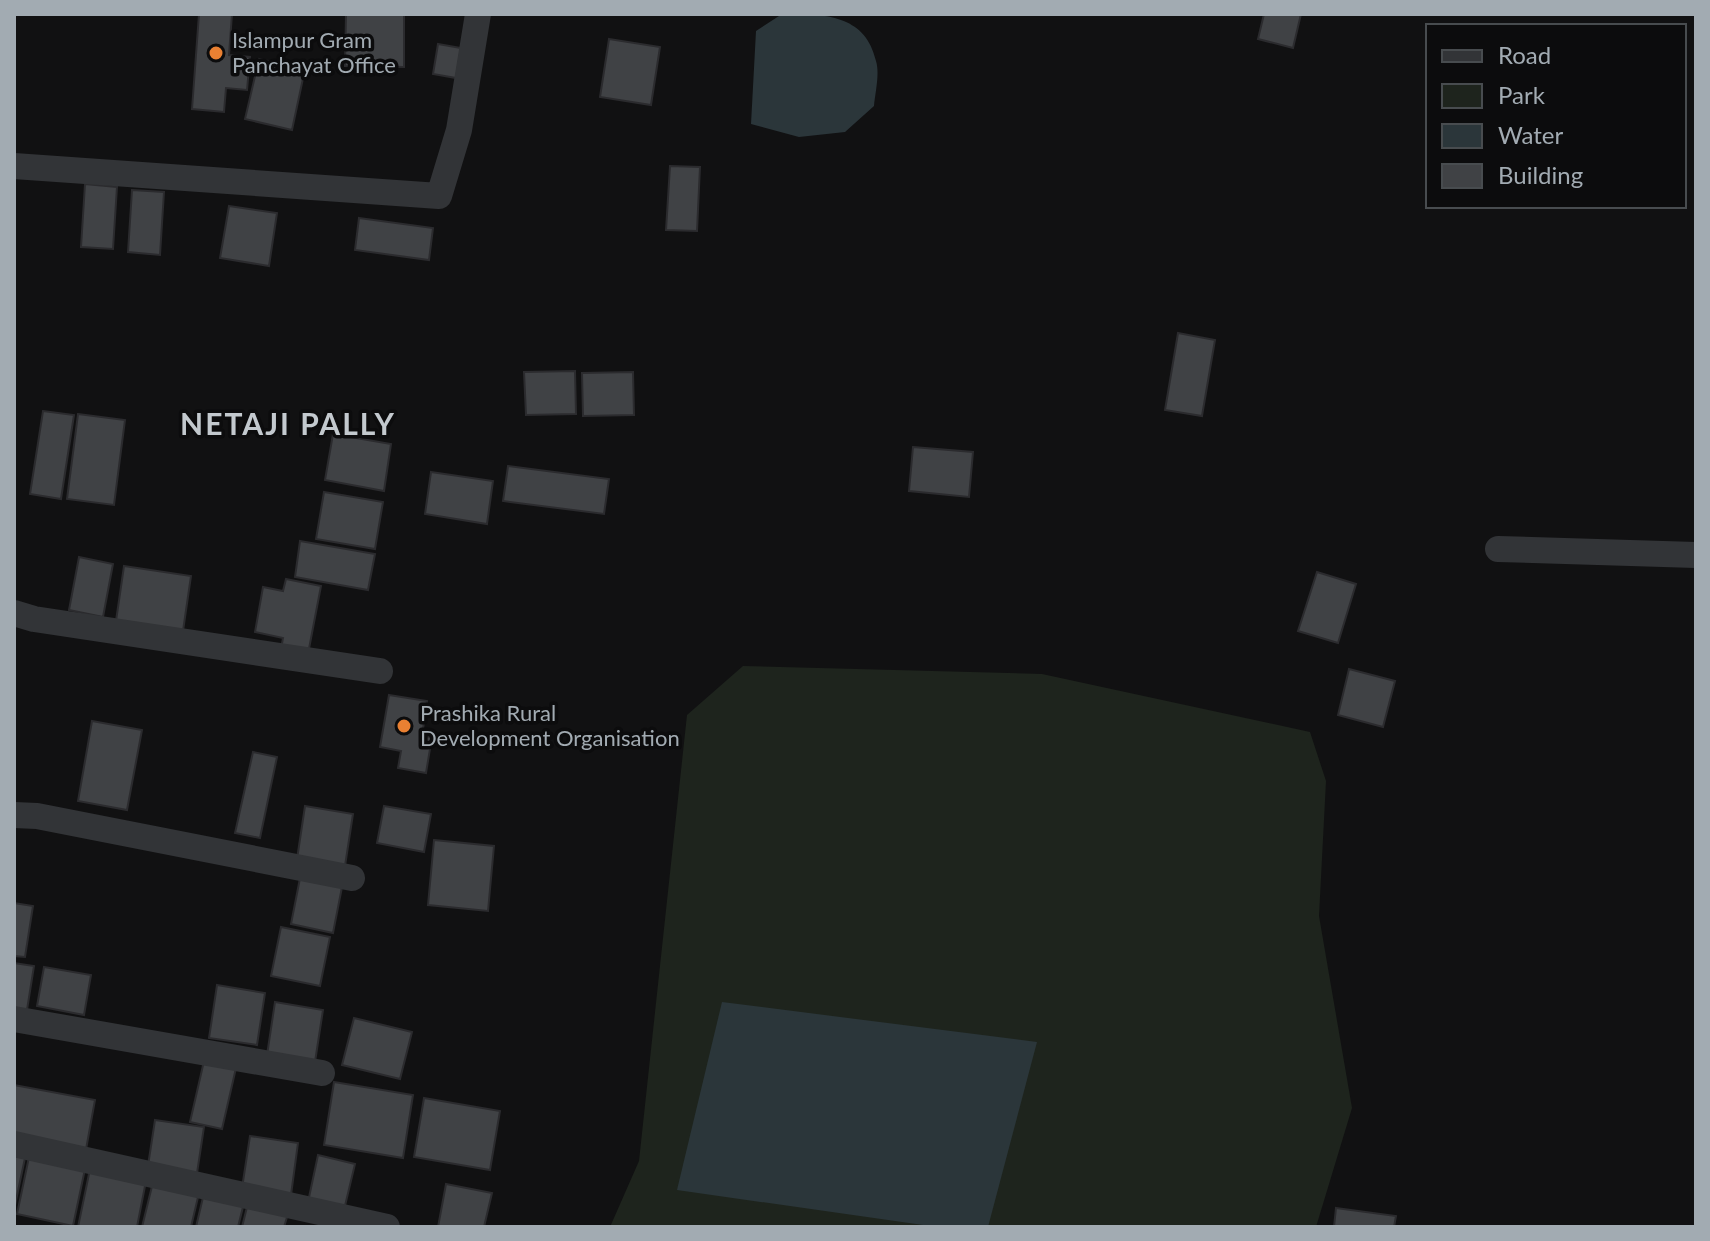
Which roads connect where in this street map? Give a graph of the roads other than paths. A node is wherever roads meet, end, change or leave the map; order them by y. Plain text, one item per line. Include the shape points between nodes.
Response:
1 (478, 14) edge
2 (14, 166) edge
3 (1498, 549) dead end
4 (1696, 555) edge
5 (14, 613) edge
6 (380, 671) dead end
7 (14, 815) edge
8 (352, 878) dead end
9 (14, 1019) edge
10 (322, 1073) dead end
11 (14, 1144) edge
12 (387, 1227) edge

1 - 2 street via 459,130 439,196
3 - 4 street
5 - 6 street
7 - 8 street
9 - 10 street
11 - 12 street

